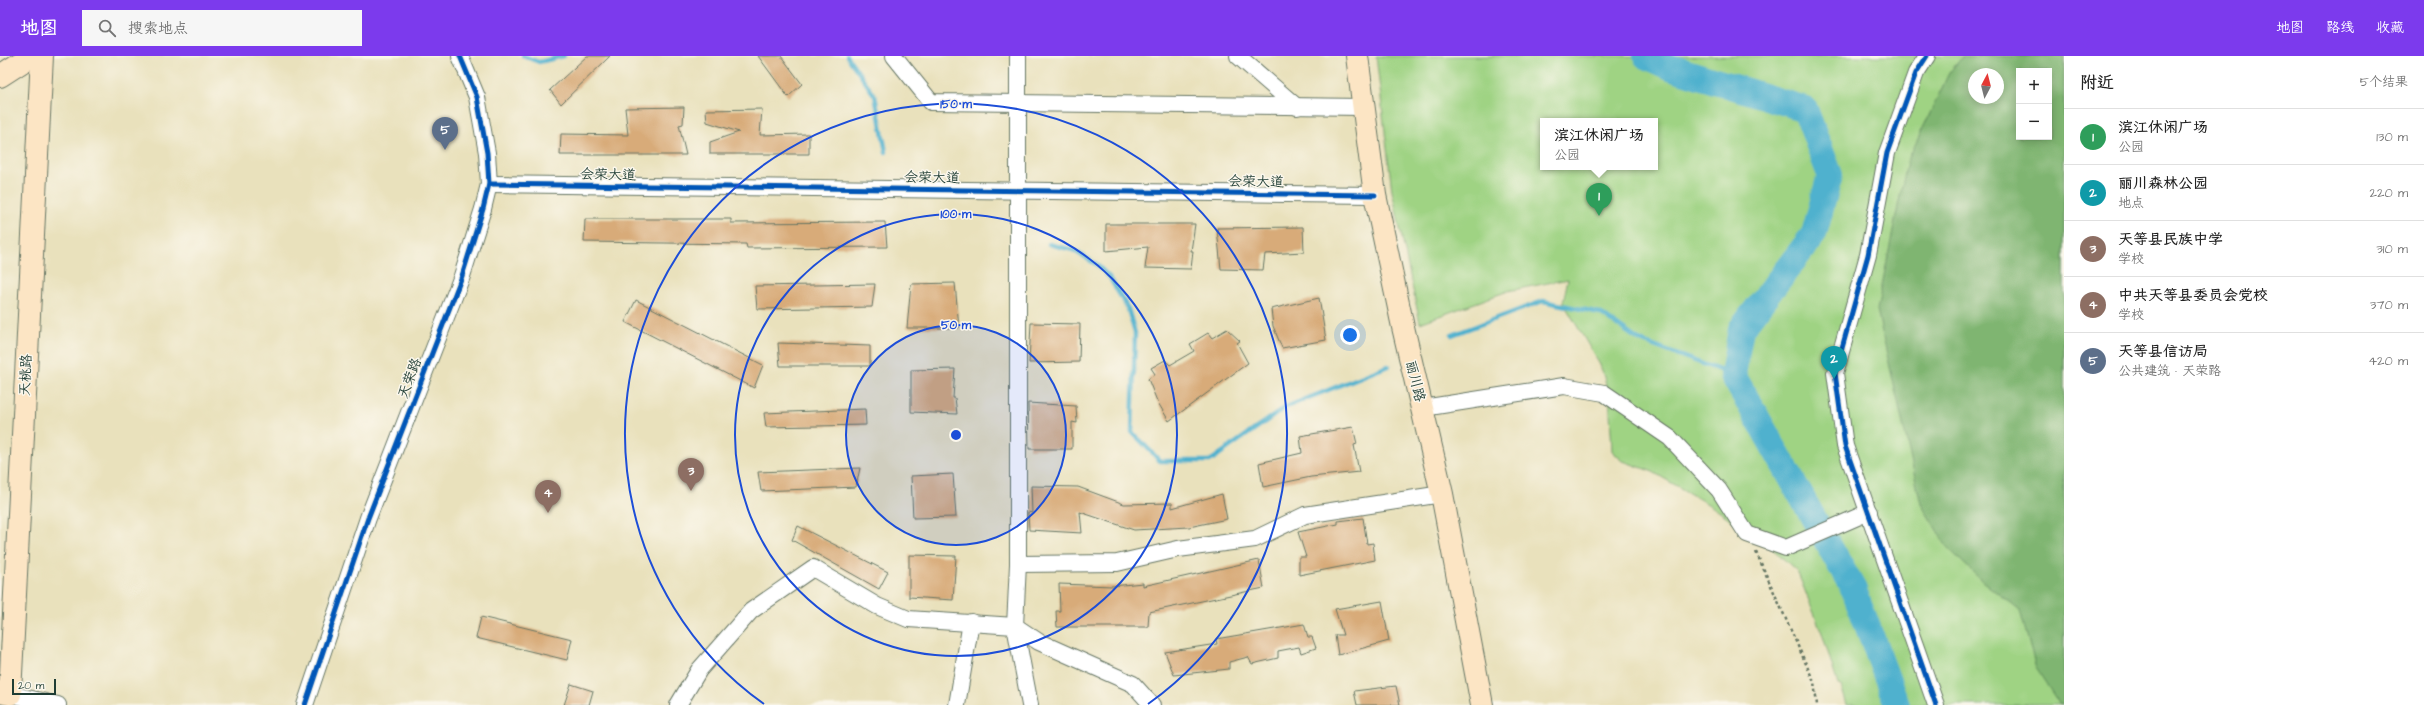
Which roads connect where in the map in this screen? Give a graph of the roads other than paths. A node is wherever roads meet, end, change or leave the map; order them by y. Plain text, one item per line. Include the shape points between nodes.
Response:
1 (31, 56) edge
2 (42, 56) edge
3 (460, 56) edge
4 (894, 56) edge
5 (1018, 56) edge
6 (1238, 56) edge
7 (1357, 56) edge
8 (1927, 56) edge
9 (0, 76) edge
10 (1017, 103) junction
11 (1297, 106) junction
12 (1364, 107) junction
13 (488, 184) junction
14 (1017, 190) junction
15 (1375, 195) junction
16 (1423, 408) junction
17 (1442, 494) junction
18 (1869, 512) junction
19 (1018, 564) junction
20 (971, 622) junction
21 (1015, 626) junction
22 (5, 693) edge
23 (1149, 703) edge
24 (58, 705) edge
25 (305, 705) edge
26 (678, 705) edge
27 (957, 705) edge
28 (1030, 705) edge
29 (1482, 705) edge
30 (1936, 705) edge

1 - 9 street
2 - 22 street, 天桃路
3 - 13 street, 天荣路 via 477,97 487,153
4 - 10 street via 931,102
5 - 10 street
6 - 11 street
7 - 12 street, 丽川路
8 - 18 street via 1916,73 1887,153 1868,255 1835,373 1845,446
10 - 11 street
10 - 14 street
11 - 12 street
12 - 15 street, 丽川路
13 - 14 street, 会荣大道
13 - 25 street, 天荣路 via 462,276 368,518
14 - 15 street, 会荣大道
14 - 19 street
15 - 16 street, 丽川路
16 - 17 street, 丽川路
16 - 18 street via 1564,386 1604,393 1670,438 1720,490 1747,534 1786,548
17 - 19 street via 1305,515 1255,539 1178,549 1117,564
17 - 29 street, 丽川路
18 - 30 street
19 - 21 street
20 - 21 street
20 - 26 street via 908,620 877,606 813,568 751,611 699,670
20 - 27 street
21 - 23 street via 1039,642 1133,684
21 - 28 street
22 - 24 street

